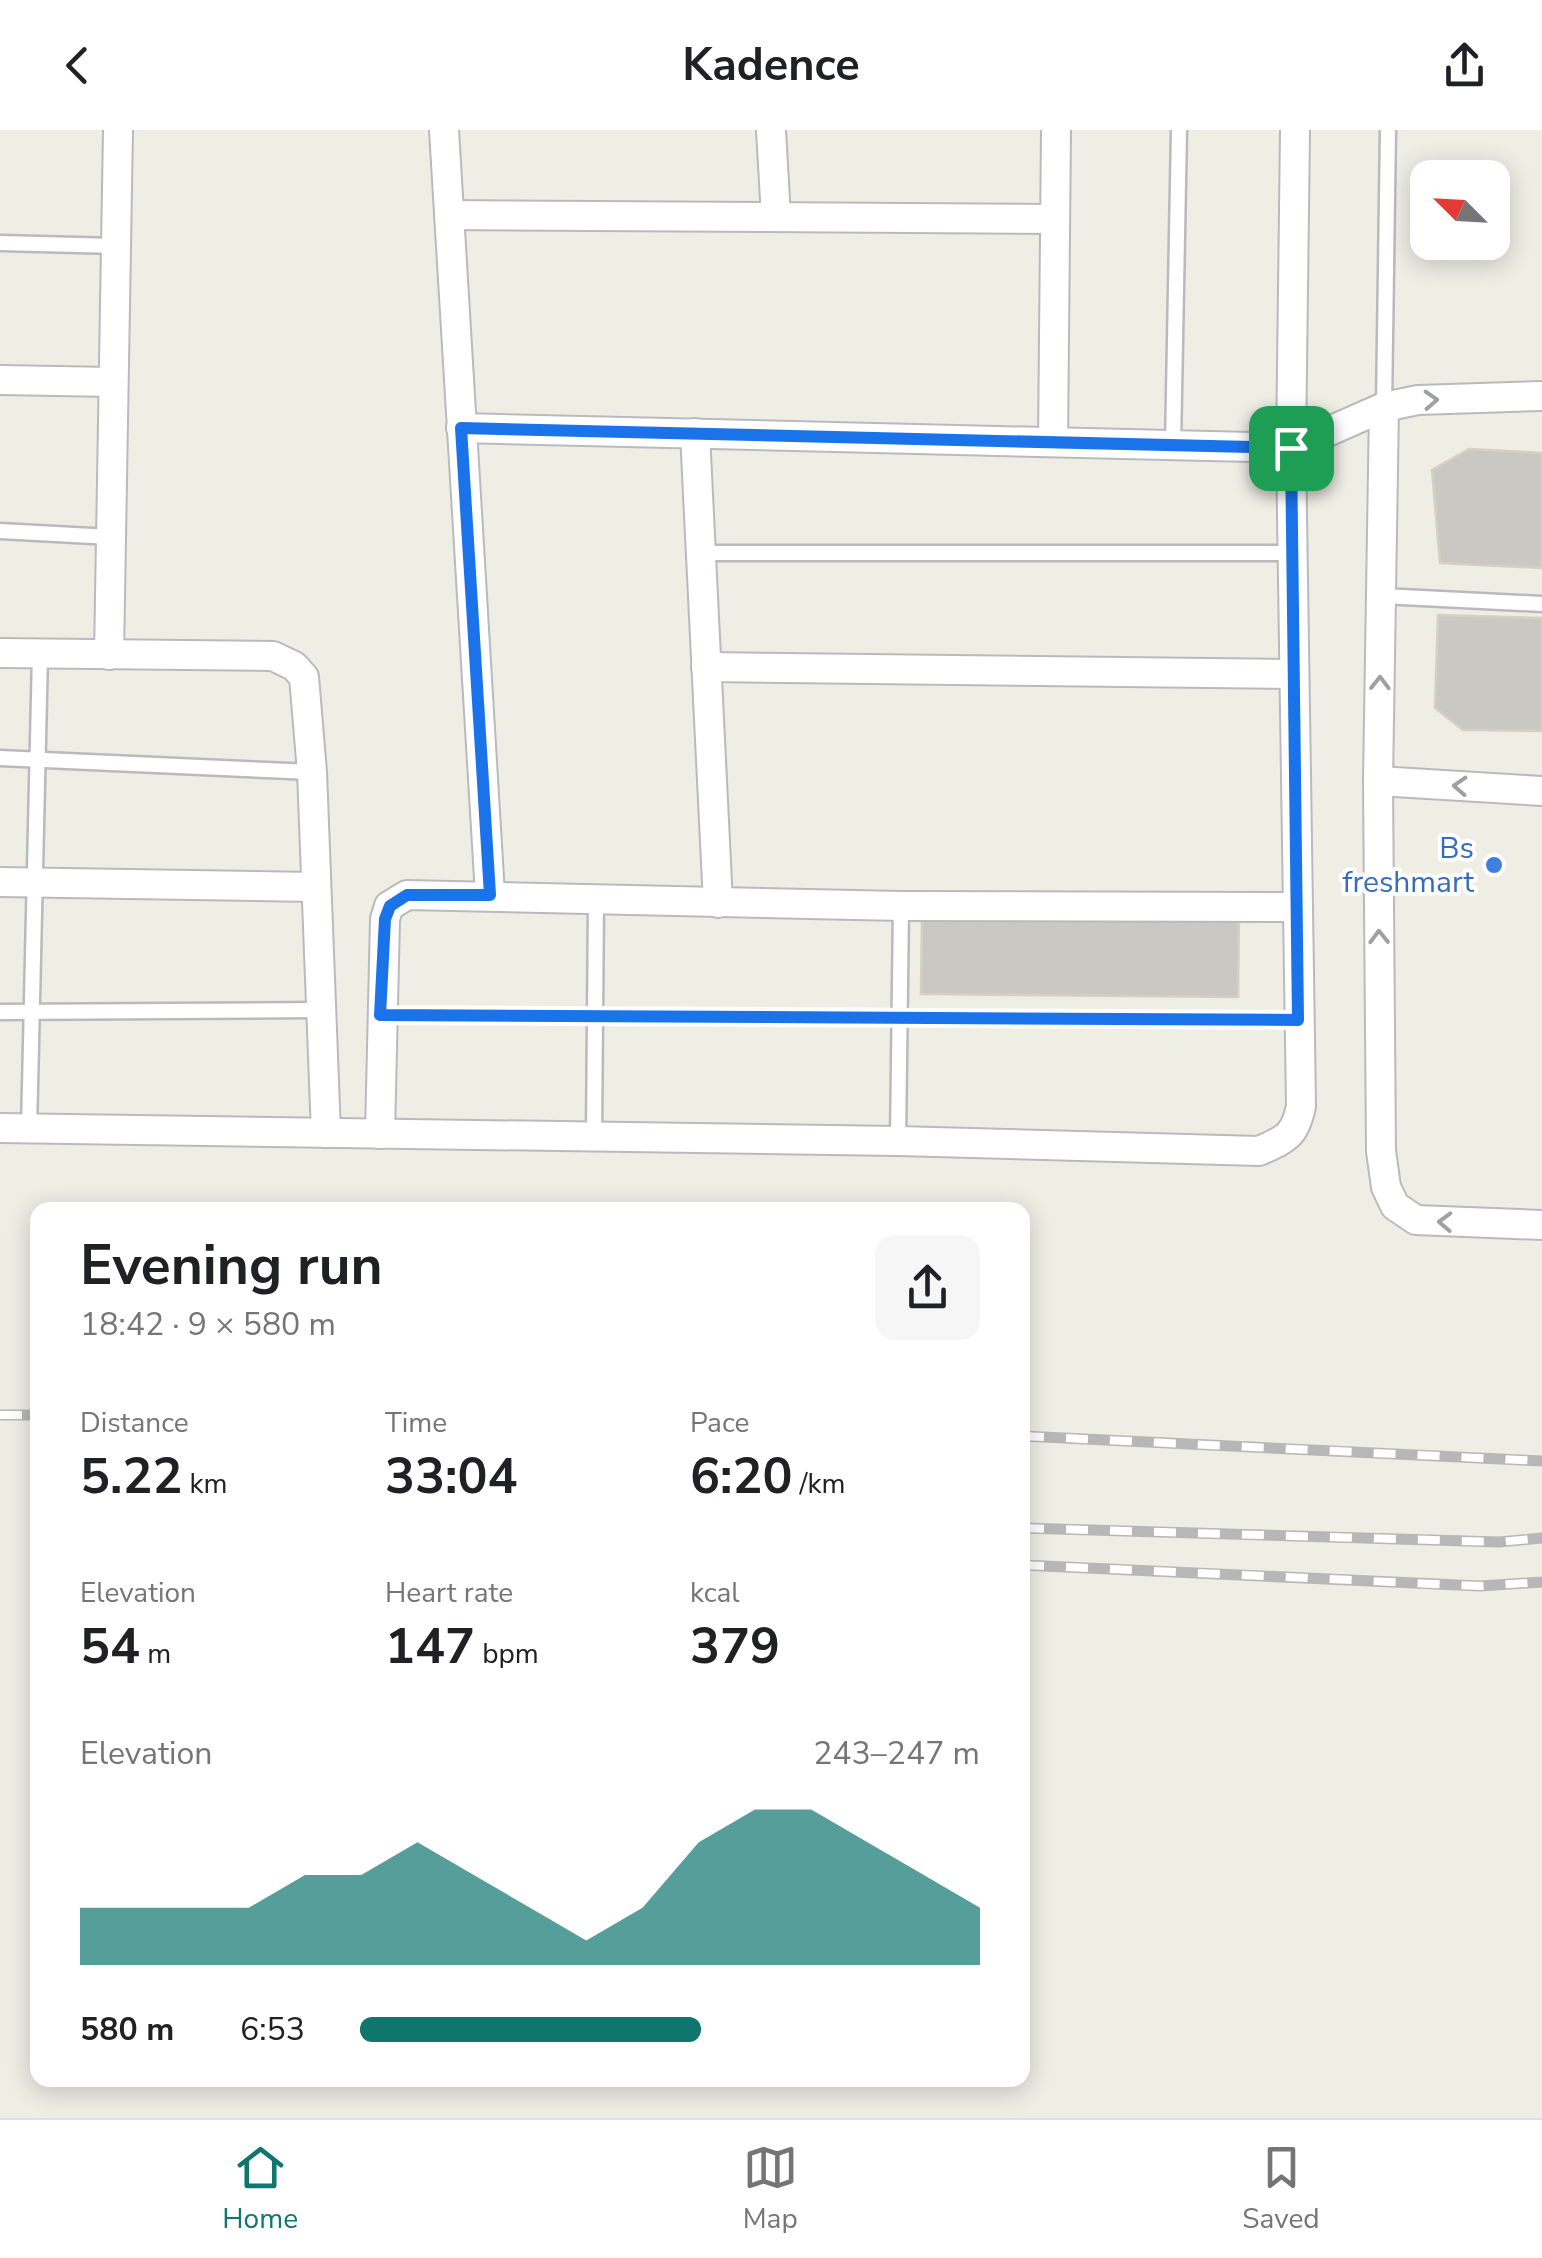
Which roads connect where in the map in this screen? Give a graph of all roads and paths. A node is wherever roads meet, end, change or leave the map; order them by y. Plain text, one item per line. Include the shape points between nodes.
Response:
1 (118, 130) edge
2 (444, 130) edge
3 (771, 130) edge
4 (1056, 130) edge
5 (1179, 130) edge
6 (1295, 130) edge
7 (1388, 130) edge
8 (449, 215) junction
9 (776, 217) junction
10 (1055, 218) junction
11 (0, 243) edge
12 (116, 246) junction
13 (0, 380) edge
14 (113, 382) junction
15 (1542, 396) edge
16 (1384, 407) junction
17 (461, 428) junction
18 (695, 434) junction
19 (1053, 442) junction
20 (1172, 446) junction
21 (1291, 448) junction
22 (0, 531) edge
23 (111, 537) junction
24 (701, 552) junction
25 (1293, 552) junction
26 (1382, 596) junction
27 (1542, 604) edge
28 (0, 653) edge
29 (40, 654) junction
30 (109, 656) junction
31 (706, 667) junction
32 (1294, 674) junction
33 (0, 758) edge
34 (38, 760) junction
35 (312, 772) junction
36 (1378, 781) junction
37 (1542, 791) edge
38 (0, 882) edge
39 (34, 882) junction
40 (315, 887) junction
41 (490, 895) junction
42 (596, 900) junction
43 (718, 903) junction
44 (901, 906) junction
45 (1297, 907) junction
46 (320, 1010) junction
47 (0, 1012) edge
48 (32, 1012) junction
49 (380, 1015) junction
50 (596, 1015) junction
51 (899, 1019) junction
52 (1298, 1020) junction
53 (0, 1128) edge
54 (29, 1130) junction
55 (326, 1133) junction
56 (380, 1134) junction
57 (594, 1137) junction
58 (898, 1141) junction
59 (1542, 1226) edge

1 - 12 street
2 - 8 street
3 - 9 street
4 - 10 street
5 - 20 lane
6 - 21 street
7 - 16 lane
8 - 9 street
8 - 17 street
9 - 10 street
10 - 19 street
11 - 12 lane
12 - 14 street
13 - 14 street
14 - 23 street
16 -> 15 street
16 - 21 street
16 - 26 street
17 - 18 street
17 - 41 street
18 - 19 street
18 - 24 street
19 - 20 street
20 - 21 street
21 - 25 street
22 - 23 lane
23 - 30 street
24 - 25 lane
24 - 31 street
25 - 32 street
26 - 27 lane
36 -> 26 street
28 - 29 street
29 - 30 street
29 - 34 lane
30 - 35 street via 286,660 304,677
31 - 32 street
31 - 43 street
32 - 45 street
33 - 34 lane
34 - 35 lane
34 - 39 lane
35 - 40 street
37 -> 36 street
59 -> 36 street via 1416,1220 1395,1206 1386,1186
38 - 39 street
39 - 40 street
39 - 48 lane
40 - 46 street
41 - 42 street
41 - 49 street via 407,895 390,906
42 - 43 street
42 - 50 lane
43 - 44 street
44 - 45 street
44 - 51 lane
45 - 52 street
46 - 48 lane
46 - 55 street
47 - 48 lane
48 - 54 lane
49 - 50 lane
49 - 56 street
50 - 51 lane
50 - 57 lane
51 - 52 lane
51 - 58 lane
52 - 58 street via 1297,1126 1260,1151
53 - 54 street
54 - 55 street
55 - 56 street
56 - 57 street
57 - 58 street

